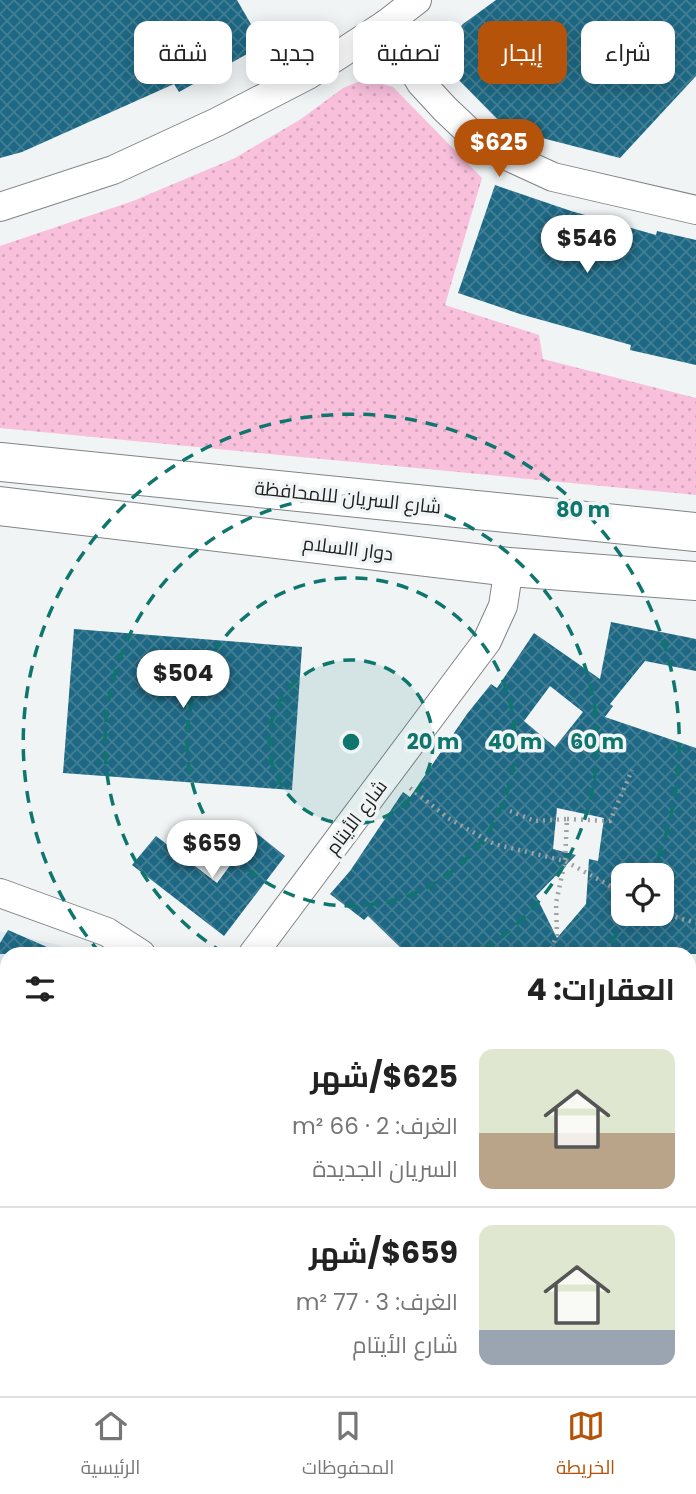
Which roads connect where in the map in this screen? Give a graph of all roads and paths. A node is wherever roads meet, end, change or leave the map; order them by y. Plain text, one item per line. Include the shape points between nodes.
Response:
1 (417, 0) edge
2 (390, 21) edge
3 (353, 46) edge
4 (422, 84) edge
5 (0, 207) edge
6 (696, 210) edge
7 (0, 462) edge
8 (0, 506) edge
9 (696, 533) edge
10 (509, 567) junction
11 (696, 582) edge
12 (632, 769) dead end
13 (389, 773) junction
14 (510, 811) dead end
15 (567, 819) junction
16 (565, 861) junction
17 (611, 886) edge
18 (0, 893) edge
19 (674, 917) edge
20 (696, 923) edge
21 (130, 947) edge
22 (258, 947) edge
23 (553, 947) edge

1 - 2 street
3 - 5 street via 218,122 113,170
4 - 6 street via 483,145 552,177
7 - 9 main road, شارع السريان لللمحافظة
8 - 10 main road, دوار االسلام
10 - 11 main road, دوار االسلام
10 - 13 street, شارع الأيتام via 503,606 487,641
12 - 15 path via 610,821
13 - 16 path via 494,844
13 - 22 street, شارع الأيتام
14 - 15 path via 535,821
15 - 16 path
16 - 17 path
16 - 23 path
18 - 21 street via 107,932
19 - 20 path

